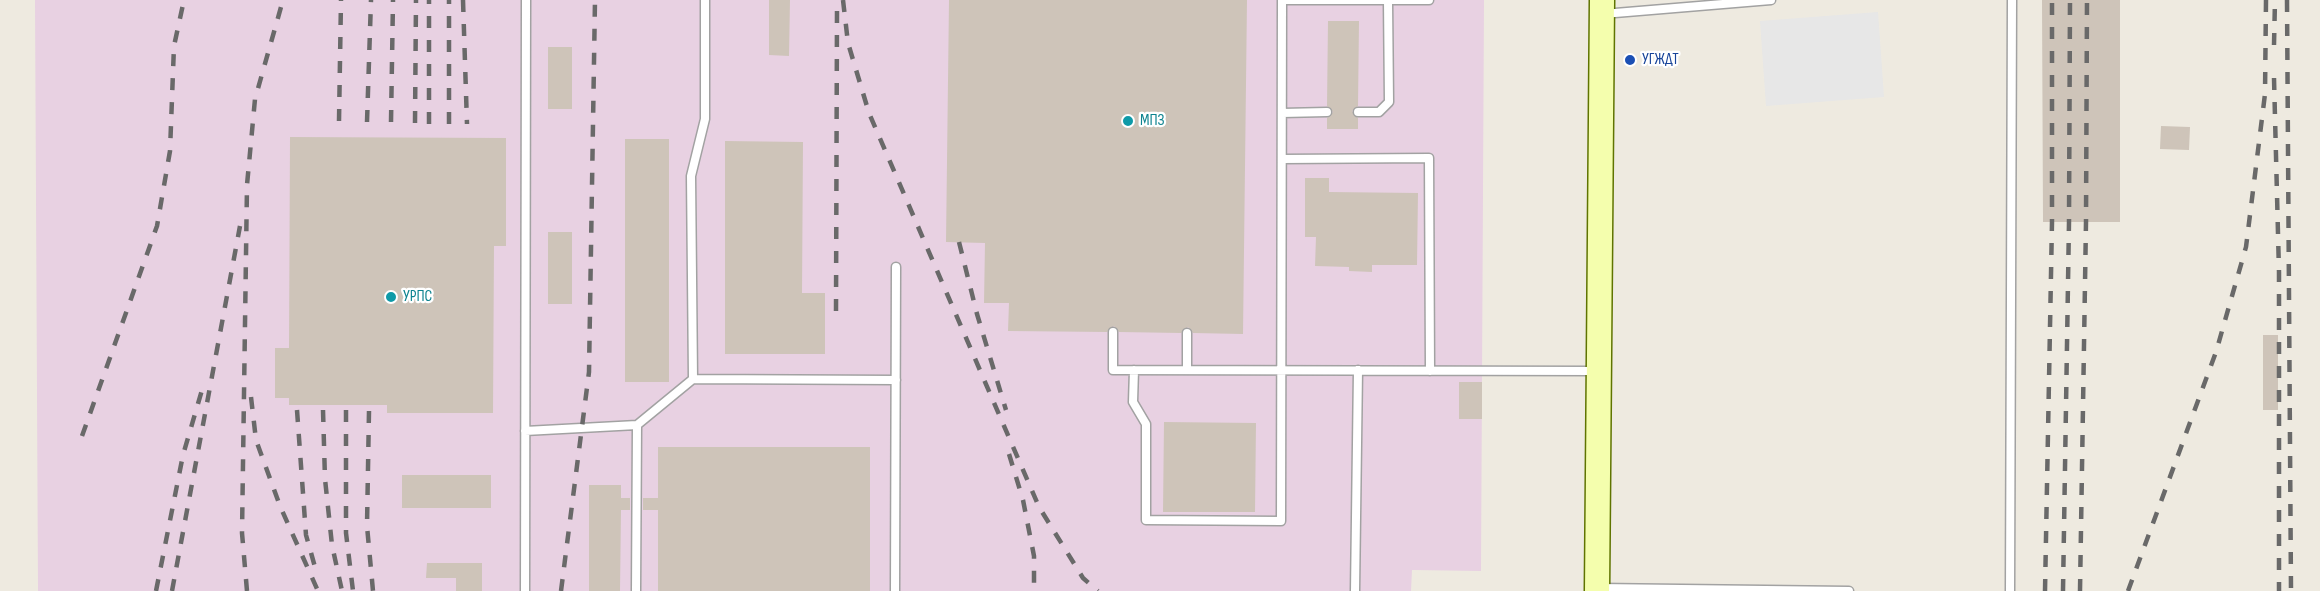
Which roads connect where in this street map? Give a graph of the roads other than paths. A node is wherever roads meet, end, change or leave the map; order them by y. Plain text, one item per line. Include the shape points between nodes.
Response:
1 (526, 0) edge
2 (705, 0) edge
3 (1282, 0) edge
4 (1429, 0) edge
5 (1771, 0) edge
6 (2012, 0) edge
7 (1388, 1) edge
8 (1602, 7) edge
9 (1327, 112) dead end
10 (1358, 112) dead end
11 (1282, 113) junction
12 (1282, 159) junction
13 (896, 267) dead end
14 (1113, 332) dead end
15 (1187, 333) dead end
16 (1134, 370) junction
17 (1187, 370) junction
18 (1281, 370) junction
19 (1358, 370) junction
20 (1430, 371) junction
21 (1599, 371) junction
22 (693, 379) junction
23 (896, 380) junction
24 (637, 425) junction
25 (525, 431) junction
26 (1597, 590) edge
27 (525, 591) edge
28 (636, 591) edge
29 (895, 591) edge
30 (1355, 591) edge
31 (1848, 591) edge
32 (2010, 591) edge

1 - 25 lane
2 - 22 lane via 705,119 692,176
3 - 7 lane
3 - 11 lane
4 - 7 lane
5 - 8 lane
6 - 32 lane
7 - 10 lane via 1389,102 1379,112
8 - 21 street
9 - 11 lane
11 - 12 lane
12 - 18 lane
12 - 20 lane via 1429,158
13 - 23 lane
14 - 16 lane via 1113,370
15 - 17 lane
16 - 17 lane
16 - 18 lane via 1133,402 1146,424 1146,520 1281,521
17 - 18 lane
18 - 19 lane
19 - 20 lane
19 - 30 lane
20 - 21 lane
21 - 26 street
22 - 23 lane
22 - 24 lane
23 - 29 lane
24 - 25 lane
24 - 28 lane
25 - 27 lane
26 - 31 lane

